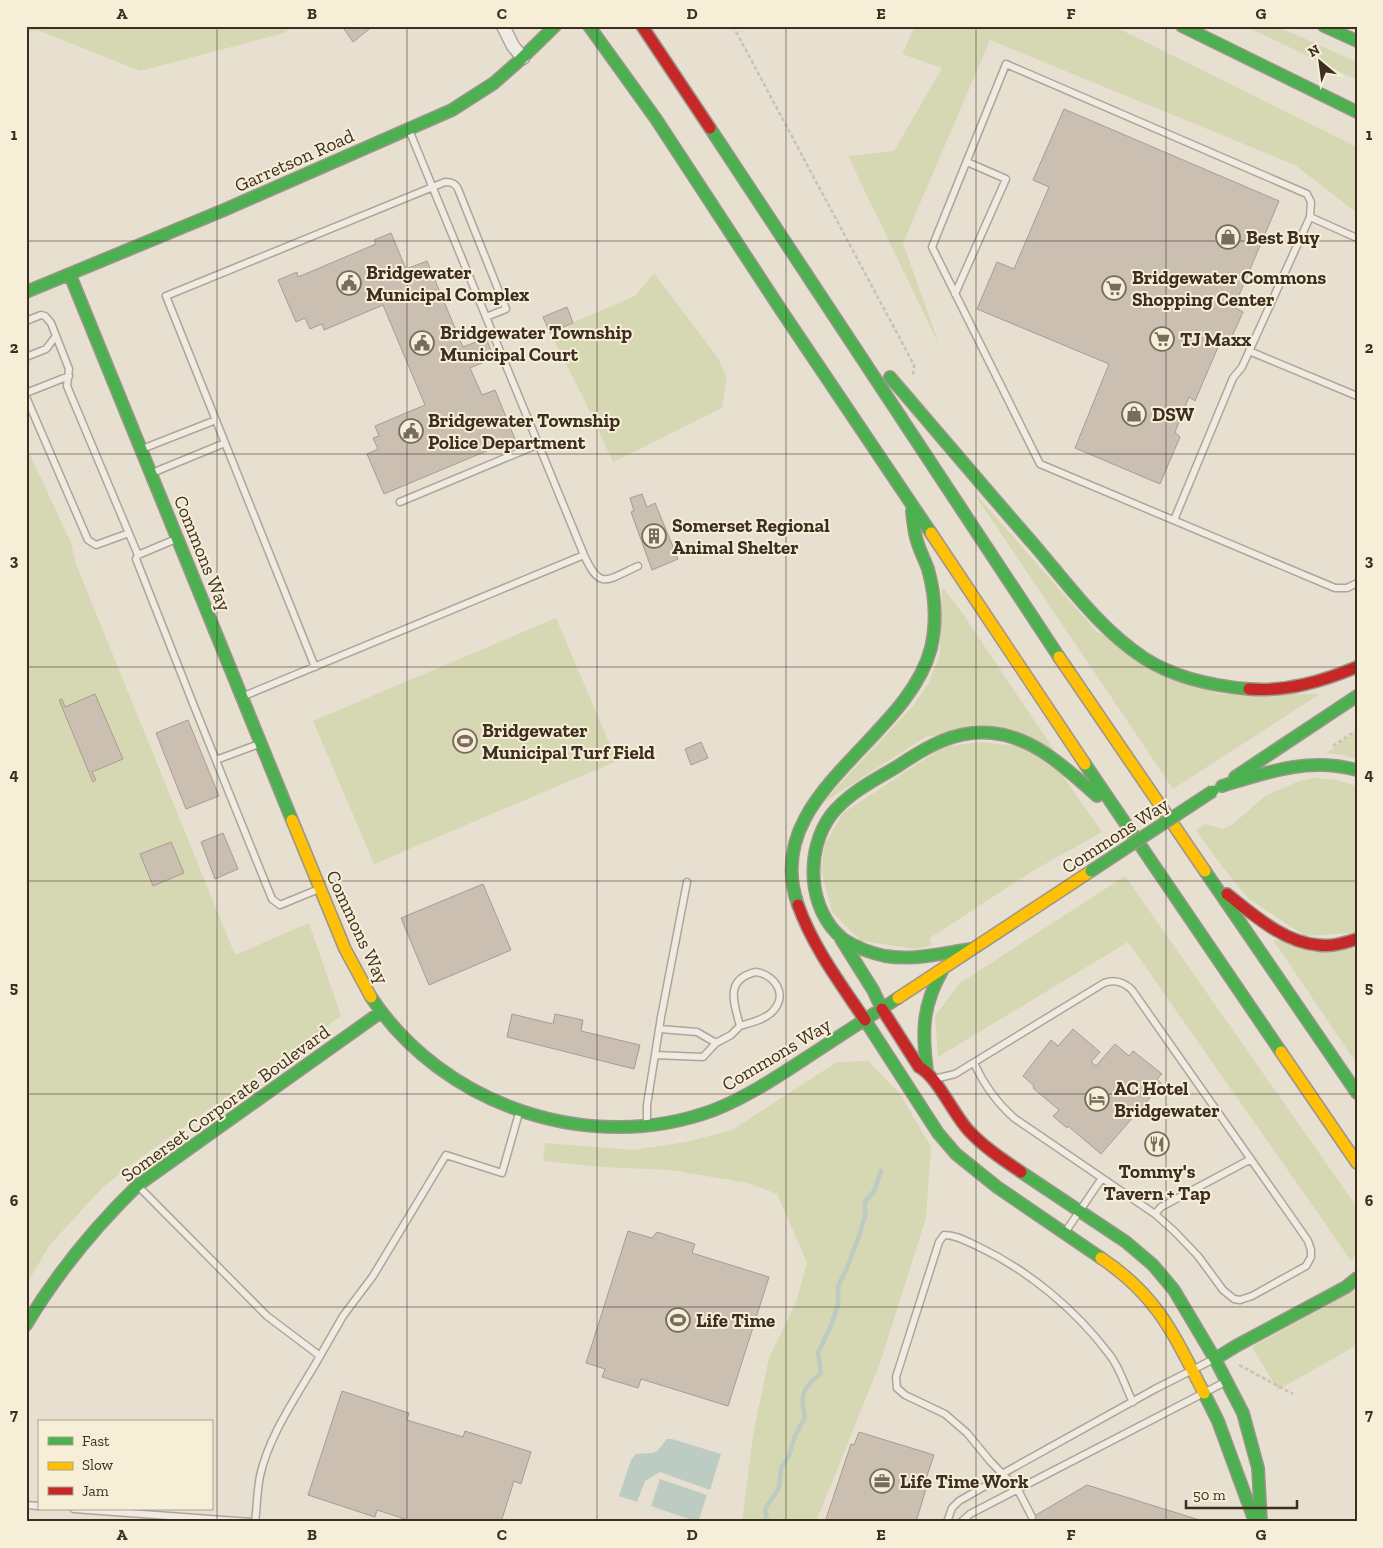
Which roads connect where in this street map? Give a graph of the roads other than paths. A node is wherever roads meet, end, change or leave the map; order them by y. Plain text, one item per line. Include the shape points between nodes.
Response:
1 (503, 26) edge
2 (555, 26) edge
3 (589, 26) edge
4 (642, 26) edge
5 (1182, 26) edge
6 (1324, 26) edge
7 (1357, 41) edge
8 (523, 58) junction
9 (657, 101) dead end
10 (1357, 112) edge
11 (656, 119) junction
12 (409, 128) junction
13 (967, 162) junction
14 (433, 187) junction
15 (1310, 217) junction
16 (1357, 238) edge
17 (70, 275) junction
18 (26, 292) edge
19 (955, 294) junction
20 (830, 310) junction
21 (486, 318) junction
22 (26, 321) edge
23 (56, 336) junction
24 (1249, 351) junction
25 (26, 357) edge
26 (68, 376) junction
27 (26, 395) edge
28 (1357, 396) edge
29 (216, 420) junction
30 (225, 442) junction
31 (539, 444) junction
32 (141, 449) junction
33 (151, 473) junction
34 (400, 502) dead end
35 (910, 502) junction
36 (1174, 520) junction
37 (129, 533) junction
38 (178, 539) junction
39 (138, 554) junction
40 (584, 554) junction
41 (638, 566) dead end
42 (1357, 583) edge
43 (315, 667) junction
44 (1357, 667) edge
45 (1357, 696) edge
46 (243, 697) junction
47 (260, 743) junction
48 (216, 760) junction
49 (1357, 770) edge
50 (1217, 789) junction
51 (1121, 818) junction
52 (687, 882) dead end
53 (1212, 883) junction
54 (320, 889) junction
55 (838, 934) junction
56 (1357, 940) edge
57 (972, 949) junction
58 (944, 967) junction
59 (882, 1009) junction
60 (381, 1012) junction
61 (865, 1020) junction
62 (740, 1026) junction
63 (660, 1029) junction
64 (716, 1043) junction
65 (655, 1055) junction
66 (974, 1063) junction
67 (929, 1075) junction
68 (1357, 1093) edge
69 (520, 1112) junction
70 (647, 1125) junction
71 (1251, 1159) junction
72 (1357, 1163) edge
73 (1102, 1178) junction
74 (138, 1185) junction
75 (1081, 1211) junction
76 (1155, 1214) junction
77 (1066, 1232) junction
78 (1357, 1278) edge
79 (26, 1325) edge
80 (320, 1356) junction
81 (1215, 1358) junction
82 (1193, 1370) junction
83 (1227, 1382) junction
84 (1204, 1393) junction
85 (1132, 1402) junction
86 (1002, 1474) junction
87 (1018, 1490) junction
88 (85, 1510) edge
89 (1032, 1516) dead end
90 (200, 1520) edge
91 (211, 1520) edge
92 (251, 1522) edge
93 (255, 1522) edge
94 (947, 1522) edge
95 (961, 1522) edge
96 (1255, 1522) edge
97 (1261, 1522) edge

1 - 8 street
2 - 8 main road, Garretson Road
3 - 11 main road
4 - 20 main road
5 - 10 main road
6 - 7 main road
8 - 12 main road, Garretson Road via 471,100
9 - 11 main road
11 - 35 main road
12 - 14 lane
12 - 17 main road, Garretson Road
13 - 15 lane via 1006,64 1306,194 1311,202
13 - 19 lane via 932,247
13 - 19 lane via 1006,179
14 - 21 lane
14 - 21 lane via 450,182 458,189 506,309
14 - 29 lane via 166,296
15 - 16 lane
15 - 24 lane
17 - 18 main road, Garretson Road
17 - 32 main road, Commons Way
19 - 36 lane via 1040,464
20 - 44 main road via 1079,598 1139,655 1180,675 1212,685 1246,690 1299,686
20 - 53 main road
21 - 31 lane
22 - 23 lane via 45,316
23 - 25 lane via 46,349
23 - 26 lane via 67,363
24 - 28 lane
24 - 36 lane via 1233,378
26 - 27 lane
26 - 37 lane via 67,386
27 - 37 lane via 88,540 96,545
29 - 30 lane
29 - 32 lane
30 - 33 lane
30 - 43 lane
31 - 34 lane
31 - 40 lane
32 - 33 main road, Commons Way
33 - 38 main road, Commons Way
35 - 51 main road
35 - 61 main road via 917,541 930,580 934,610 933,636 926,664 896,710 814,804 799,830 792,858 794,893 804,923
36 - 42 lane via 1335,588 1347,588
37 - 39 lane
38 - 39 lane
38 - 46 main road, Commons Way
39 - 48 lane via 136,559
40 - 41 lane via 592,573 605,580
40 - 43 lane
43 - 46 lane
45 - 50 main road, Commons Way
46 - 47 main road, Commons Way
47 - 48 lane
47 - 54 main road, Commons Way
48 - 54 lane via 275,903 280,905
49 - 50 main road via 1341,765 1305,764
50 - 57 main road, Commons Way, bridge
51 - 55 main road via 1060,764 1029,744 998,733 959,735 939,741 846,800 825,825 812,869 817,899
51 - 72 main road
52 - 63 lane
53 - 56 main road via 1280,934 1306,945 1323,947
53 - 68 main road
54 - 60 main road, Commons Way via 361,983
55 - 57 main road via 860,948 901,958
55 - 59 main road
57 - 58 main road, Commons Way
58 - 59 main road, Commons Way
58 - 67 main road via 927,998 924,1013 923,1046
59 - 61 main road, Commons Way
59 - 67 main road via 919,1067
60 - 69 main road, Commons Way via 439,1068 468,1088
60 - 74 main road, Somerset Corporate Boulevard
61 - 70 main road, Commons Way via 730,1103 696,1115
61 - 77 main road via 938,1133 956,1154 997,1187
62 - 62 lane via 771,1014 777,1006 780,997 778,987 765,974 746,974 738,980 733,999
62 - 64 lane
63 - 64 lane via 697,1032
63 - 65 lane
64 - 65 lane via 703,1057
65 - 70 lane
66 - 67 lane via 956,1074
66 - 71 lane via 1104,983 1120,982 1132,990
66 - 73 lane via 989,1092 1008,1112
67 - 75 main road via 969,1131 996,1155
69 - 70 main road, Commons Way via 585,1125
69 - 80 lane via 502,1173 446,1156
71 - 76 lane via 1161,1207
71 - 76 lane via 1308,1241 1311,1257 1301,1269 1252,1296 1240,1300 1234,1298 1223,1290 1198,1256
73 - 75 lane
73 - 76 lane
74 - 79 main road, Somerset Corporate Boulevard via 103,1219 54,1278
74 - 80 lane via 267,1316
75 - 77 lane
75 - 81 main road via 1126,1242 1152,1265 1174,1290
77 - 82 main road via 1139,1287 1167,1322
78 - 81 main road
80 - 93 lane via 279,1426 264,1462
81 - 82 lane
81 - 83 main road
82 - 84 main road
82 - 85 lane
83 - 84 lane
83 - 97 main road via 1243,1413 1254,1451
84 - 87 lane
84 - 96 main road via 1218,1421
85 - 86 lane
85 - 86 lane via 1111,1356 1059,1301 1002,1259 961,1238 944,1236 939,1242 896,1377 897,1388 945,1414 967,1433
86 - 87 lane
86 - 94 lane via 959,1501 952,1508
87 - 89 lane
87 - 95 lane via 970,1514
88 - 90 lane
90 - 91 lane
91 - 92 lane

